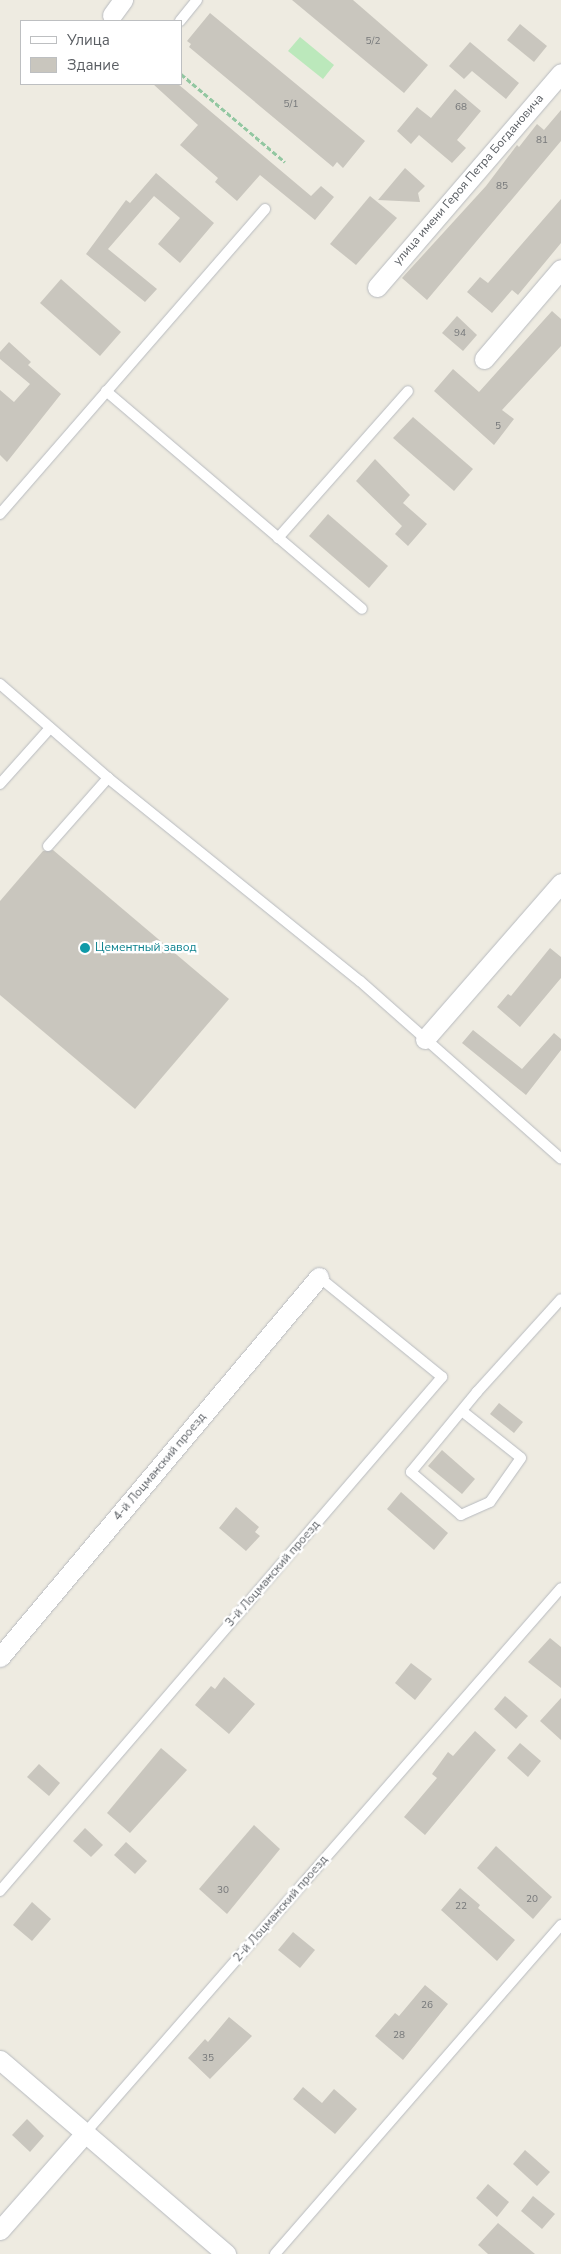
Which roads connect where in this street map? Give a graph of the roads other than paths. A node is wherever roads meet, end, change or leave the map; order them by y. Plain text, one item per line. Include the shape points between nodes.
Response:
1 (124, 0) edge
2 (197, 0) edge
3 (112, 15) dead end
4 (181, 20) edge
5 (561, 73) edge
6 (265, 209) dead end
7 (561, 269) edge
8 (376, 287) dead end
9 (484, 359) dead end
10 (106, 391) junction
11 (408, 391) dead end
12 (0, 514) edge
13 (278, 538) junction
14 (362, 609) dead end
15 (0, 684) edge
16 (50, 728) junction
17 (108, 778) junction
18 (0, 784) edge
19 (48, 846) dead end
20 (561, 883) edge
21 (425, 1039) junction
22 (561, 1159) edge
23 (319, 1277) joint
24 (561, 1299) edge
25 (462, 1411) junction
26 (561, 1588) edge
27 (0, 1657) edge
28 (0, 1891) edge
29 (561, 1925) edge
30 (0, 2060) edge
31 (86, 2132) junction
32 (0, 2230) edge
33 (226, 2254) edge
34 (275, 2254) edge

1 - 3 street
2 - 4 lane
5 - 8 street, улица имени Героя Петра Богдановича
6 - 10 lane
7 - 9 street
10 - 12 lane
10 - 13 lane
11 - 13 lane
13 - 14 lane
15 - 16 lane
16 - 17 lane
16 - 18 lane
17 - 19 lane
17 - 21 lane via 360,982
20 - 21 street
21 - 22 lane
23 - 27 street, 4-й Лоцманский проезд
23 - 28 lane, 3-й Лоцманский проезд via 442,1377
24 - 25 lane
25 - 25 lane via 411,1472 461,1515 490,1502 521,1458
26 - 31 lane, 2-й Лоцманский проезд
29 - 34 lane
30 - 31 street
31 - 32 street, 2-й Лоцманский проезд
31 - 33 street

